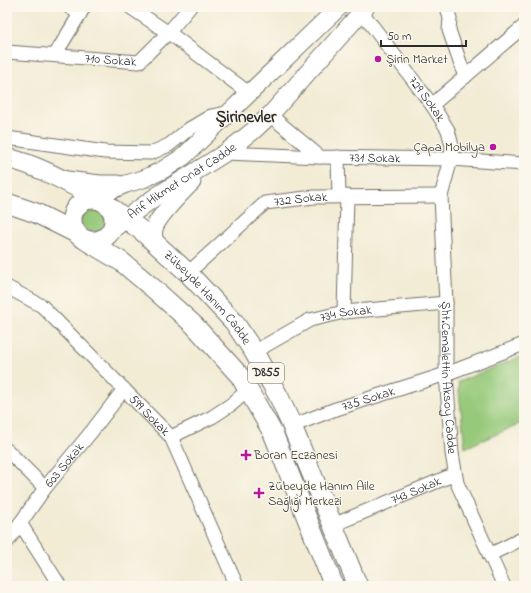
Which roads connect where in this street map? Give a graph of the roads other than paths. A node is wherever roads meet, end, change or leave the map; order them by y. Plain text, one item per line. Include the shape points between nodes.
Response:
1 (130, 7) edge
2 (190, 7) edge
3 (339, 7) edge
4 (447, 7) edge
5 (77, 9) edge
6 (362, 9) edge
7 (524, 26) edge
8 (168, 33) junction
9 (7, 52) edge
10 (55, 55) junction
11 (465, 77) junction
12 (250, 94) junction
13 (432, 105) junction
14 (232, 112) junction
15 (270, 115) junction
16 (7, 138) edge
17 (225, 153) junction
18 (338, 157) junction
19 (7, 158) edge
20 (320, 158) junction
21 (451, 159) junction
22 (524, 164) edge
23 (207, 165) junction
24 (62, 180) junction
25 (126, 184) junction
26 (343, 196) junction
27 (441, 196) junction
28 (98, 201) junction
29 (7, 203) edge
30 (126, 219) junction
31 (111, 231) junction
32 (81, 237) junction
33 (154, 242) junction
34 (188, 273) junction
35 (7, 288) edge
36 (446, 303) junction
37 (344, 312) junction
38 (524, 344) edge
39 (254, 352) junction
40 (446, 374) junction
41 (124, 389) junction
42 (248, 390) junction
43 (292, 426) junction
44 (171, 437) junction
45 (7, 450) edge
46 (455, 474) junction
47 (45, 488) junction
48 (20, 523) junction
49 (333, 525) junction
50 (524, 538) edge
51 (7, 542) edge
52 (489, 555) junction
53 (234, 585) edge
54 (60, 586) edge
55 (334, 586) edge
56 (358, 586) edge
57 (504, 586) edge

1 - 8 street
2 - 8 street, 710 Sokak
3 - 12 main road, Arif Hikmet Onat Cadde
4 - 11 street via 449,30
5 - 10 street
6 - 13 street, 729 Sokak
6 - 15 main road, Arif Hikmet Onat Cadde
7 - 11 street
8 - 10 street, 710 Sokak via 139,62
8 - 12 street
9 - 10 street, 710 Sokak
11 - 13 street
12 - 14 main road, Arif Hikmet Onat Cadde
13 - 21 street, 729 Sokak via 448,130 452,146
14 - 16 street via 211,116 169,145 151,153 104,152
14 - 25 main road, Arif Hikmet Onat Cadde via 183,157 161,171
15 - 17 main road, Arif Hikmet Onat Cadde
15 - 20 street
17 - 20 street, 731 Sokak
17 - 23 main road, Arif Hikmet Onat Cadde
18 - 20 street, 731 Sokak
18 - 21 street, 731 Sokak
18 - 26 street
19 - 24 highway, Zübeyde Hanım Cadde / D855
21 - 22 street, 731 Sokak
21 - 27 street, Şht.Cemalettin Aksoy Cadde
23 - 30 main road, Arif Hikmet Onat Cadde via 158,195
23 - 33 main road via 161,217 154,229
24 - 25 main road
24 - 28 highway, Zübeyde Hanım Cadde / D855
25 - 28 main road, Arif Hikmet Onat Cadde
26 - 27 street, 732 Sokak
26 - 34 street, 732 Sokak via 265,203
26 - 37 street
27 - 36 street, Şht.Cemalettin Aksoy Cadde
28 - 30 highway, Zübeyde Hanım Cadde / D855
28 - 31 highway via 112,211 114,224
28 - 32 highway via 82,203 73,213 73,227
29 - 32 highway, Zübeyde Hanım Cadde / D855 via 36,213
30 - 31 main road, Arif Hikmet Onat Cadde
30 - 33 highway, Zübeyde Hanım Cadde / D855
31 - 32 highway via 101,240 94,242
32 - 42 highway, Zübeyde Hanım Cadde / D855 via 122,262 194,325 240,376
33 - 34 highway, Zübeyde Hanım Cadde / D855
34 - 39 highway, Zübeyde Hanım Cadde / D855 via 234,322
35 - 41 street, 599 Sokak via 42,306
36 - 37 street, 734 Sokak
36 - 40 street, Şht.Cemalettin Aksoy Cadde
37 - 39 street, 734 Sokak via 310,320
38 - 40 street, 735 Sokak
39 - 43 highway, Zübeyde Hanım Cadde / D855
40 - 43 street, 735 Sokak
40 - 46 street, Şht.Cemalettin Aksoy Cadde
41 - 44 street, 599 Sokak
41 - 47 street, 603 Sokak
42 - 44 street via 212,417
42 - 55 highway, Zübeyde Hanım Cadde / D855 via 273,433
43 - 49 highway, Zübeyde Hanım Cadde / D855
44 - 53 street, 599 Sokak
45 - 47 street
46 - 49 street, 743 Sokak
46 - 52 street, Şht.Cemalettin Aksoy Cadde
47 - 48 street, 603 Sokak
48 - 51 street, 603 Sokak
48 - 54 street
49 - 56 highway, Zübeyde Hanım Cadde / D855
50 - 52 street
52 - 57 street, Şht.Cemalettin Aksoy Cadde

